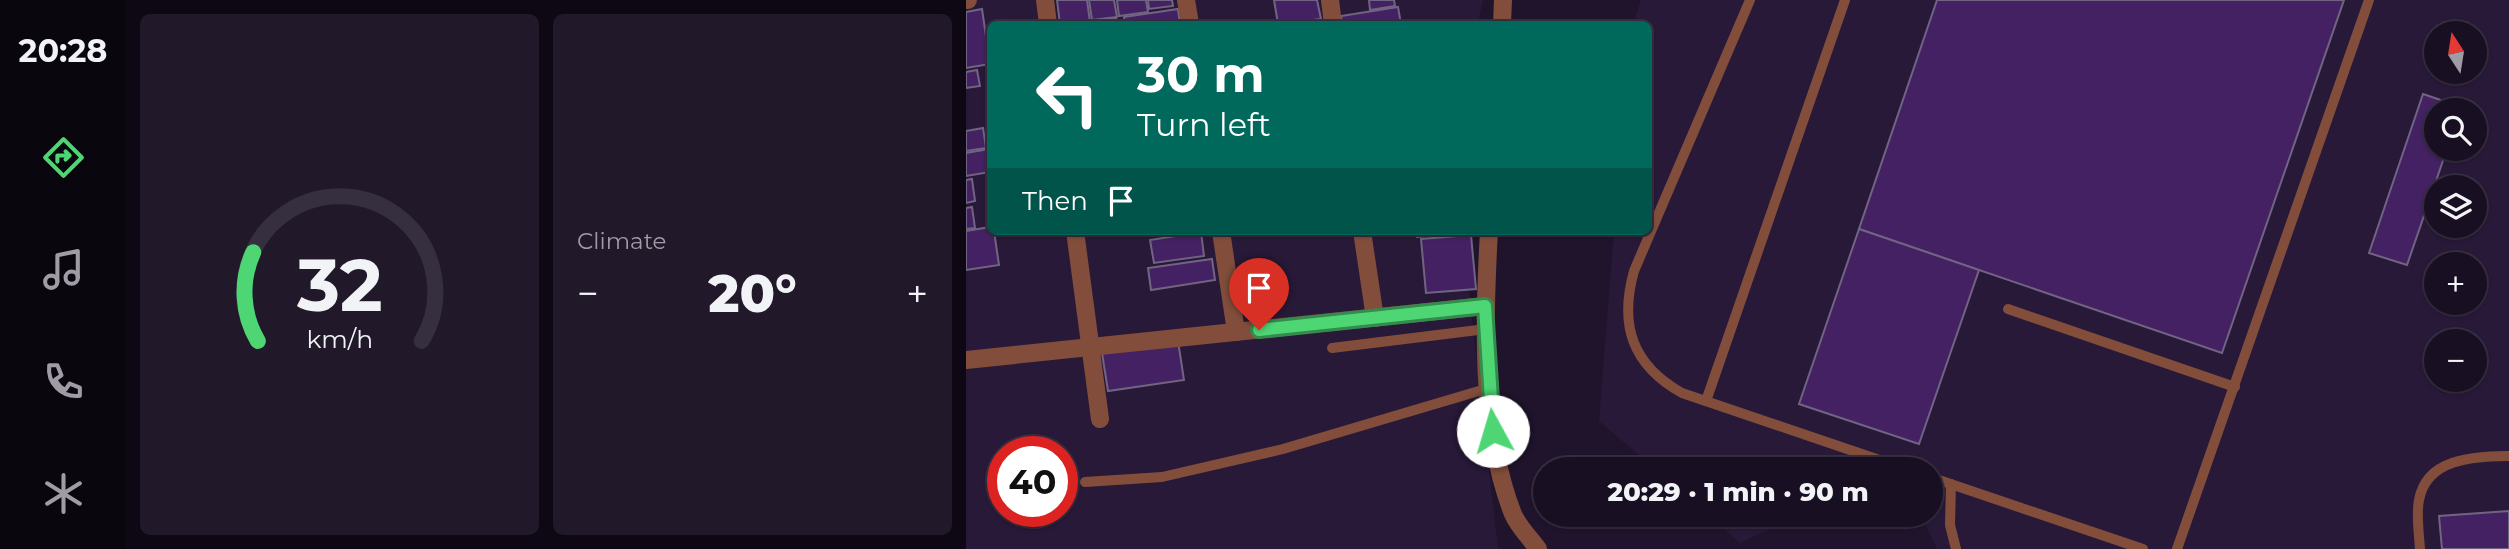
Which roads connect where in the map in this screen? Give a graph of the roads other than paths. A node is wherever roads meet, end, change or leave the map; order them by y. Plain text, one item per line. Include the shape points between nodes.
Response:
1 (1045, 0) edge
2 (1186, 0) edge
3 (1330, 0) edge
4 (1503, 0) edge
5 (1750, 0) edge
6 (1845, 0) edge
7 (2369, 0) edge
8 (1048, 21) edge
9 (1190, 21) edge
10 (1333, 21) edge
11 (1502, 21) edge
12 (1652, 229) edge
13 (1076, 235) edge
14 (1222, 235) edge
15 (1363, 235) edge
16 (1489, 235) edge
17 (1649, 235) edge
18 (1485, 306) junction
19 (2008, 309) dead end
20 (1375, 318) junction
21 (1486, 329) junction
22 (1236, 332) junction
23 (1090, 346) junction
24 (1332, 348) dead end
25 (966, 360) edge
26 (2235, 387) junction
27 (1489, 388) junction
28 (1706, 401) junction
29 (1100, 419) dead end
30 (2509, 456) edge
31 (1871, 457) edge
32 (1943, 481) edge
33 (1084, 482) dead end
34 (1951, 484) junction
35 (1538, 549) edge
36 (1956, 549) edge
37 (2144, 549) edge
38 (2177, 549) edge
39 (2420, 549) edge

1 - 8 street
2 - 9 street
3 - 10 street
4 - 11 street
5 - 12 lane
6 - 28 lane
7 - 26 lane
13 - 23 street
14 - 22 street
15 - 20 street
16 - 18 street
17 - 28 lane via 1629,291 1629,331 1650,371 1665,384
18 - 20 street
18 - 21 street
19 - 26 lane
20 - 22 street
21 - 24 lane
21 - 27 street
22 - 23 street
23 - 25 street
23 - 29 street
26 - 38 lane
27 - 33 lane via 1269,453 1162,477
27 - 35 street via 1495,453 1514,516
28 - 31 lane
30 - 39 lane via 2448,464 2430,475 2418,501
32 - 34 lane
34 - 36 lane via 1950,525
34 - 37 lane

